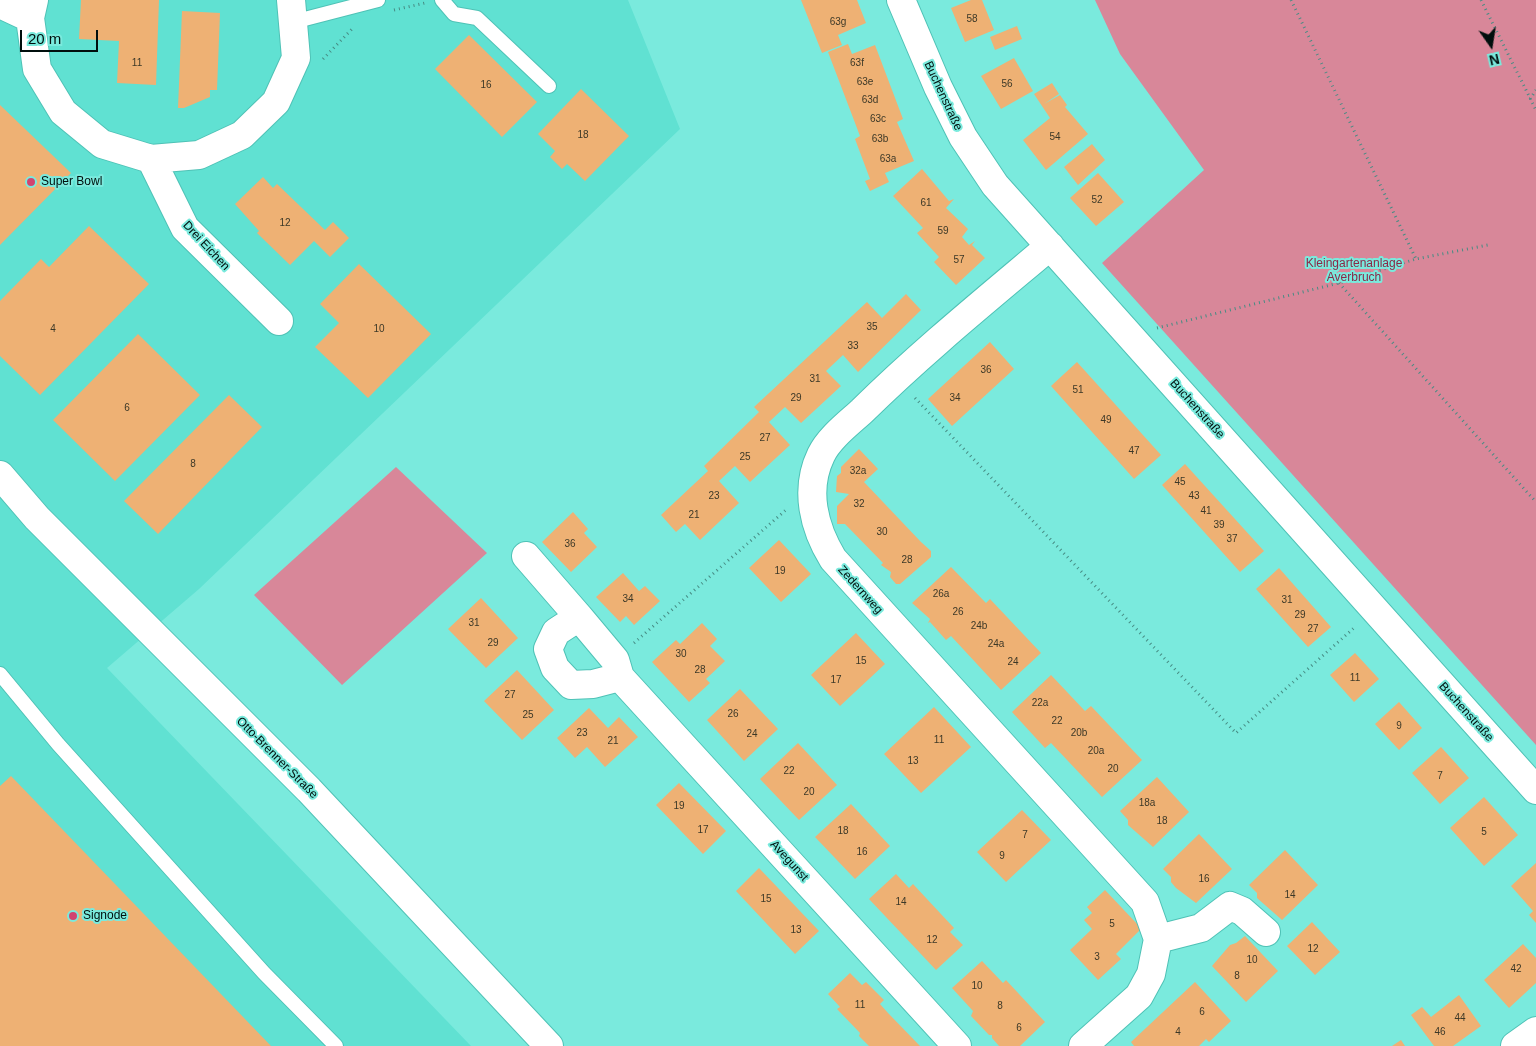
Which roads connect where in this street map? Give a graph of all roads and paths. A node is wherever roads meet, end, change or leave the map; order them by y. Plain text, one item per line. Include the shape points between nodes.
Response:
1 (378, 0) edge
2 (442, 0) edge
3 (901, 0) edge
4 (1291, 0) edge
5 (1481, 0) edge
6 (426, 2) dead end
7 (0, 4) edge
8 (32, 9) edge
9 (292, 11) edge
10 (390, 11) dead end
11 (356, 24) dead end
12 (317, 64) dead end
13 (548, 86) dead end
14 (1536, 90) edge
15 (1530, 99) junction
16 (1536, 110) edge
17 (151, 159) junction
18 (1488, 245) dead end
19 (1050, 246) junction
20 (1416, 259) junction
21 (1339, 283) junction
22 (279, 321) dead end
23 (1130, 335) junction
24 (896, 378) junction
25 (0, 475) edge
26 (812, 487) junction
27 (1536, 502) edge
28 (526, 556) dead end
29 (1375, 609) junction
30 (579, 617) junction
31 (618, 668) junction
32 (0, 674) edge
33 (1536, 790) edge
34 (1266, 932) dead end
35 (1158, 939) junction
36 (1536, 1031) edge
37 (336, 1046) edge
38 (548, 1046) edge
39 (957, 1046) edge
40 (1083, 1046) edge
41 (1515, 1046) edge

1 - 9 lane
2 - 13 lane via 454,14 477,18
3 - 19 street, Buchenstraße via 963,137 995,185
4 - 20 path
5 - 15 path
6 - 10 path
7 - 8 street
8 - 17 street via 37,68 62,112 102,144
9 - 17 street via 296,58 276,102 242,135 199,155
11 - 12 path
14 - 15 path
15 - 16 path
17 - 22 street, Drei Eichen via 185,228
18 - 20 path
19 - 23 street, Buchenstraße
19 - 24 street, Zedernweg
20 - 21 path
21 - 23 path
21 - 27 path
23 - 29 street, Buchenstraße
24 - 26 street, Zedernweg via 821,454
24 - 29 path via 1236,733
25 - 38 street, Otto-Brenner-Straße via 44,525 309,790
26 - 31 path
26 - 35 street, Zedernweg via 813,513 820,538 832,559 1145,902
28 - 30 street, Avegunst
29 - 33 street, Buchenstraße
30 - 31 street, Avegunst
30 - 31 street via 556,632 548,649 555,668 571,685 593,684
31 - 39 street, Avegunst
32 - 37 lane via 58,744 264,972
34 - 35 street via 1242,911 1230,906 1201,928
35 - 40 street via 1151,974 1139,996
36 - 41 street

